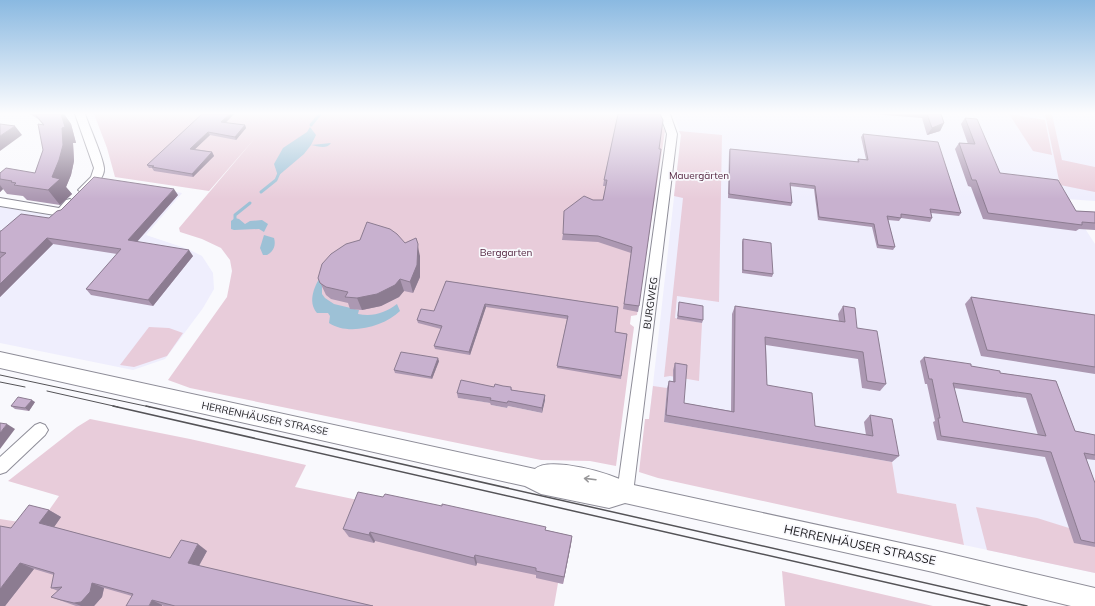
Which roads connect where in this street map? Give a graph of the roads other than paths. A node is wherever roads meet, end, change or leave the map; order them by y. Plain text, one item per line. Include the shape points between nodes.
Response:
1 (90, 142) edge
2 (671, 142) edge
3 (0, 202) edge
4 (0, 360) edge
5 (40, 430) dead end
6 (0, 467) edge
7 (625, 493) junction
8 (1095, 600) edge

1 - 3 street via 100,168 96,178 61,212
2 - 7 street, BURGWEG
4 - 7 street, HERRENHÄUSER STRASSE via 529,477 542,484 609,498
5 - 6 street
7 - 8 street, HERRENHÄUSER STRASSE via 933,560

